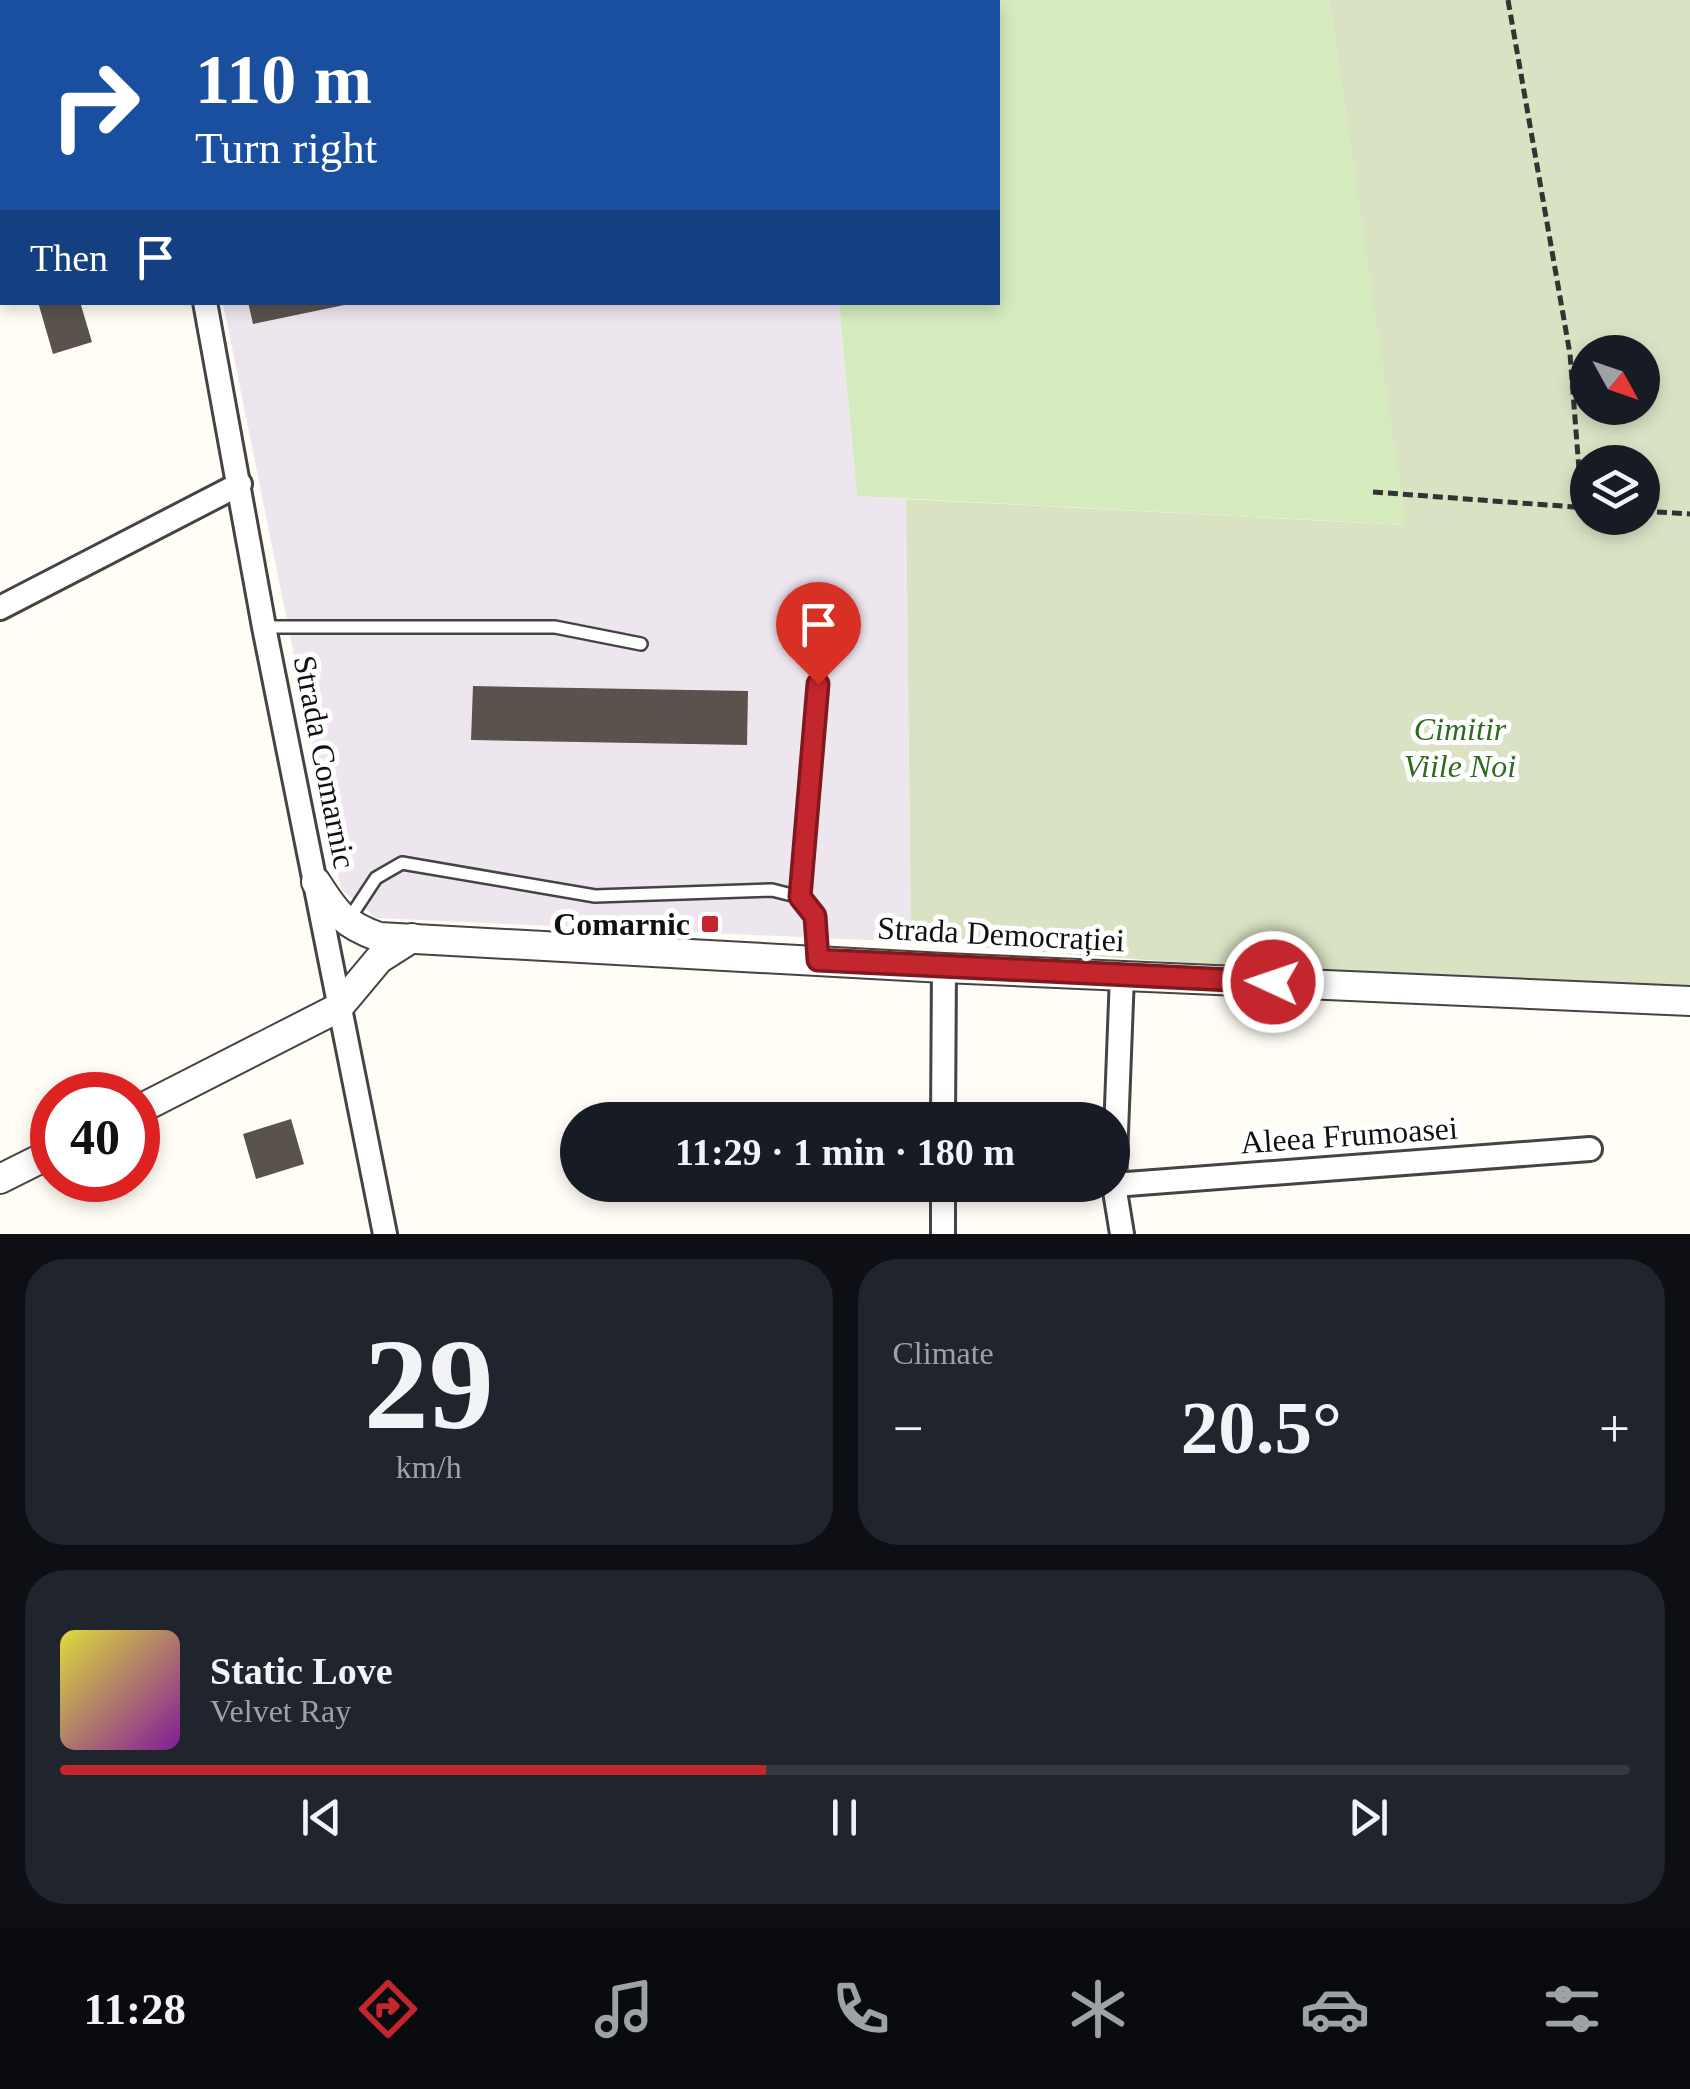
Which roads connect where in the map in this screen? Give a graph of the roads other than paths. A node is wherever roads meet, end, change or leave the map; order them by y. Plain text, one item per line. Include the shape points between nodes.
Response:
1 (205, 305) edge
2 (240, 484) junction
3 (0, 608) edge
4 (264, 626) junction
5 (641, 644) dead end
6 (818, 684) dead end
7 (316, 882) junction
8 (800, 897) junction
9 (346, 923) junction
10 (412, 938) junction
11 (818, 960) junction
12 (944, 968) junction
13 (1122, 975) junction
14 (1690, 1002) edge
15 (338, 1008) junction
16 (160, 1099) edge
17 (943, 1102) edge
18 (1117, 1102) edge
19 (1590, 1149) dead end
20 (30, 1163) edge
21 (0, 1179) edge
22 (1130, 1184) edge
23 (943, 1202) edge
24 (1117, 1202) edge
25 (385, 1234) edge
26 (944, 1234) edge
27 (1122, 1234) edge

1 - 2 street, Strada Comarnic
2 - 3 street
2 - 4 street, Strada Comarnic
4 - 5 lane via 554,627
4 - 7 street, Strada Comarnic
6 - 8 lane
7 - 9 street
7 - 15 street, Strada Comarnic
8 - 9 lane via 772,890 594,896 402,863 376,878
8 - 11 lane via 815,916
9 - 10 street, Strada Democrației via 379,936
10 - 11 street, Strada Democrației
10 - 15 street via 379,959
11 - 12 street, Strada Democrației
12 - 13 street, Strada Democrației
12 - 17 street
13 - 14 street, Strada Democrației
13 - 18 street
15 - 16 street
15 - 25 street, Strada Comarnic
19 - 22 street, Aleea Frumoasei
20 - 21 street
23 - 26 street
24 - 27 street

